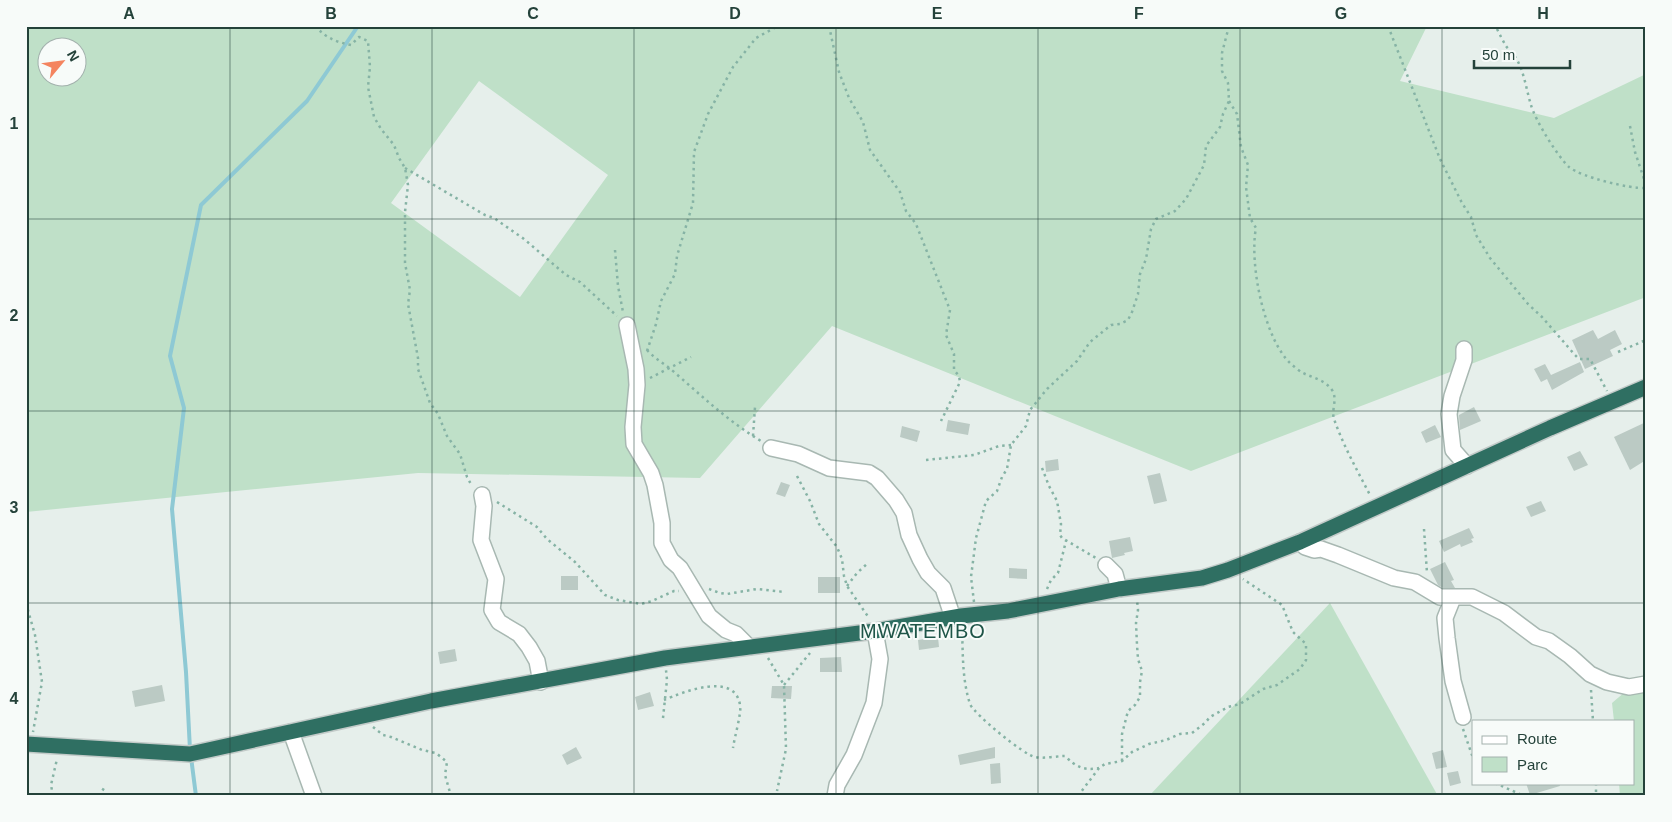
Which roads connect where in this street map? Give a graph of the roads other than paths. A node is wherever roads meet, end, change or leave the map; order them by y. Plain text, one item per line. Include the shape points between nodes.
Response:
1 (626, 325) road end
2 (1464, 349) dead end
3 (1646, 387) edge
4 (771, 448) road end
5 (1467, 466) junction
6 (482, 495) road end
7 (1300, 542) junction
8 (1106, 565) road end
9 (1126, 589) junction
10 (1453, 598) junction
11 (963, 616) junction
12 (874, 631) junction
13 (753, 646) junction
14 (541, 682) junction
15 (1646, 684) edge
16 (1463, 717) road end
17 (290, 732) junction
18 (28, 745) edge
19 (314, 796) edge
20 (835, 796) edge

1 - 13 street via 636,369 634,444 655,485 662,542 710,616
2 - 5 street via 1449,414 1454,450
3 - 5 highway
4 - 11 street via 798,454 829,468 869,473 877,478 904,513 909,535 928,573
5 - 7 highway
6 - 14 street via 480,540 496,579 492,610 498,622 519,634 529,647 537,661
7 - 9 highway via 1202,578
7 - 10 street via 1305,547 1321,549 1394,578 1416,582 1440,597
8 - 9 street
9 - 11 highway
10 - 15 street via 1472,598 1504,613 1536,637 1549,641 1590,674 1607,682 1628,687
10 - 16 street via 1445,618 1452,681
11 - 12 highway
12 - 13 highway
12 - 20 street via 880,659 874,703
13 - 14 highway via 665,658
14 - 17 highway via 431,701
17 - 18 highway via 190,754
17 - 19 street

